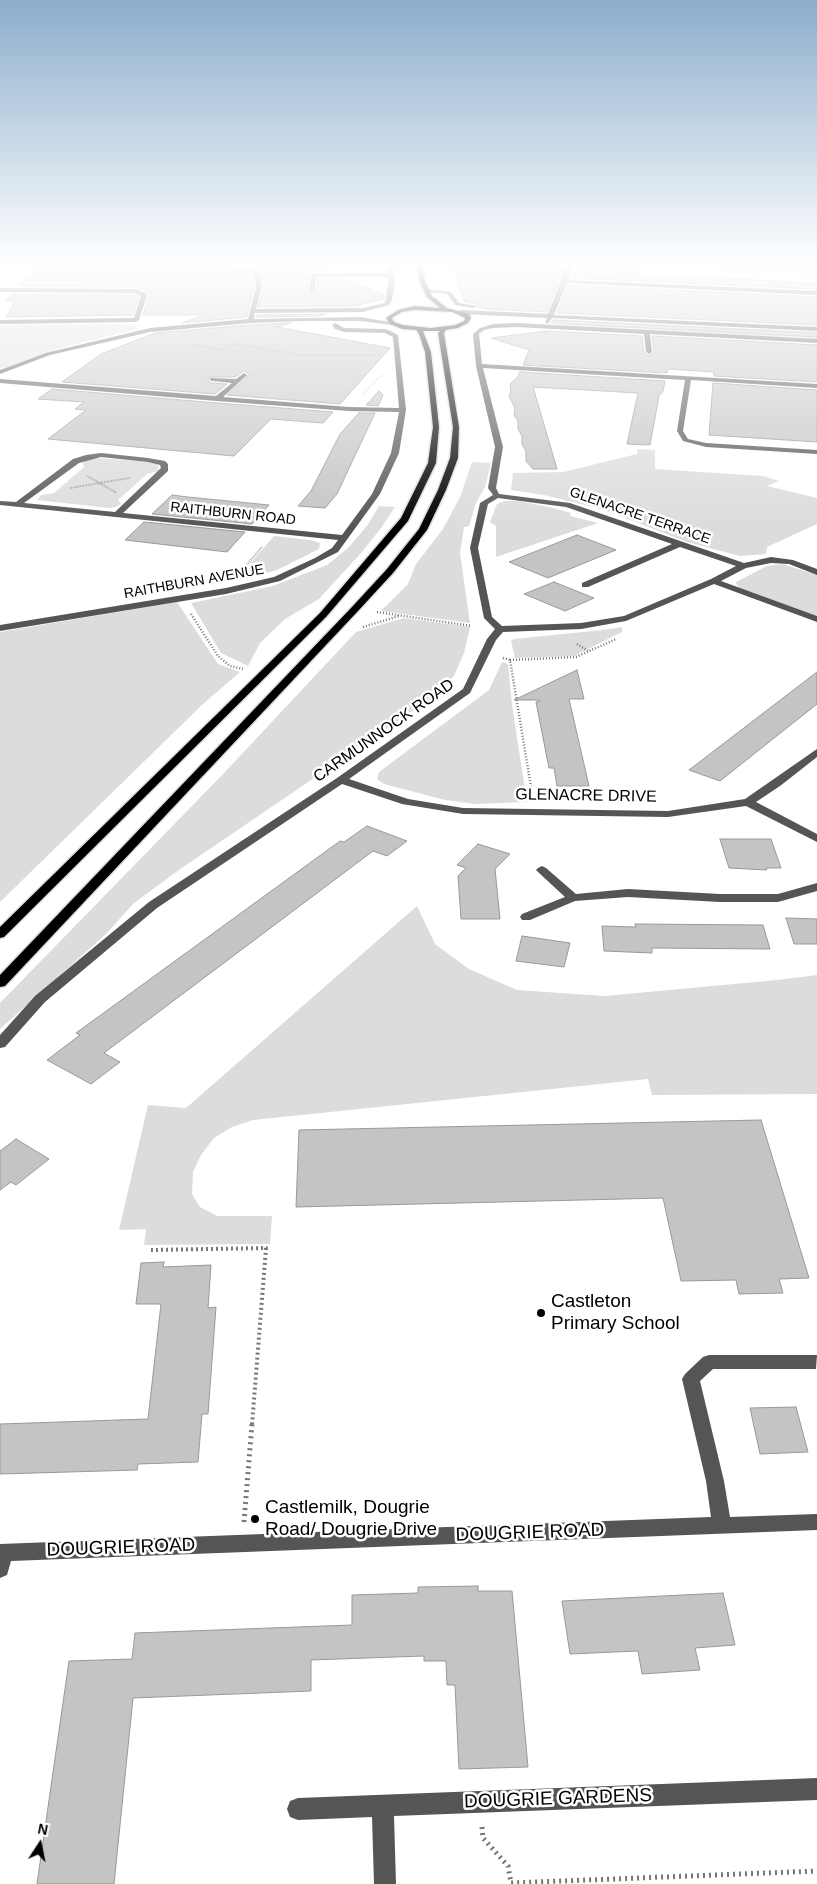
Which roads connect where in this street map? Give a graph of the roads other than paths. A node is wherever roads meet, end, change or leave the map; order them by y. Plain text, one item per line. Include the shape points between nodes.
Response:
1 (57, 352) edge
2 (398, 352) edge
3 (428, 352) edge
4 (444, 352) edge
5 (478, 352) edge
6 (479, 366) junction
7 (0, 372) edge
8 (244, 375) dead end
9 (212, 379) dead end
10 (688, 379) junction
11 (0, 381) edge
12 (238, 381) junction
13 (817, 386) edge
14 (217, 400) junction
15 (403, 410) junction
16 (807, 451) junction
17 (817, 452) edge
18 (817, 460) edge
19 (497, 496) junction
20 (0, 503) edge
21 (17, 504) junction
22 (118, 514) junction
23 (345, 538) junction
24 (680, 544) junction
25 (743, 566) junction
26 (817, 572) edge
27 (714, 581) junction
28 (585, 585) dead end
29 (817, 619) edge
30 (0, 628) edge
31 (500, 630) junction
32 (817, 752) edge
33 (341, 780) junction
34 (748, 802) junction
35 (817, 839) edge
36 (542, 870) dead end
37 (817, 887) edge
38 (574, 898) junction
39 (526, 917) dead end
40 (0, 934) edge
41 (0, 983) edge
42 (0, 1044) edge
43 (816, 1362) dead end
44 (817, 1522) edge
45 (722, 1526) junction
46 (1, 1558) edge
47 (817, 1789) edge
48 (383, 1806) junction
49 (298, 1810) dead end
50 (385, 1884) edge

1 - 7 street
2 - 15 street, RAITHBURN AVENUE
3 - 40 main road via 436,427 432,463 405,519 323,615
4 - 41 main road via 456,427 454,458 423,530 355,609
5 - 6 street
6 - 10 street
6 - 19 street via 499,447 492,488
8 - 12 street
9 - 12 street
10 - 13 street
10 - 16 street via 680,431 685,440 706,445
11 - 14 street
12 - 14 street
14 - 15 street
15 - 23 street, RAITHBURN AVENUE via 395,453 376,494
16 - 17 street
16 - 18 street
19 - 24 street, GLENACRE TERRACE via 567,505
19 - 31 street via 484,503 474,548 488,618
20 - 21 street, RAITHBURN ROAD
21 - 22 street, RAITHBURN ROAD
21 - 22 street via 86,457 100,455 162,463 165,469
22 - 23 street, RAITHBURN ROAD
23 - 30 street, RAITHBURN AVENUE via 335,550 277,579
24 - 25 street, GLENACRE TERRACE
24 - 28 street
25 - 26 street via 771,560 790,562
25 - 27 street
27 - 29 street
27 - 31 street via 626,618 581,626
31 - 33 street, CARMUNNOCK ROAD via 492,639 467,691
32 - 34 street, GLENACRE DRIVE
33 - 34 street, GLENACRE DRIVE via 406,802 463,811 668,814
33 - 42 street, CARMUNNOCK ROAD via 154,905 40,999
34 - 35 street
36 - 38 street
37 - 38 street via 778,898 628,893
38 - 39 street
43 - 45 street via 708,1362 691,1379
44 - 45 street, DOUGRIE ROAD
45 - 46 street, DOUGRIE ROAD via 242,1544
47 - 48 street, DOUGRIE GARDENS
48 - 49 street, DOUGRIE GARDENS
48 - 50 street

